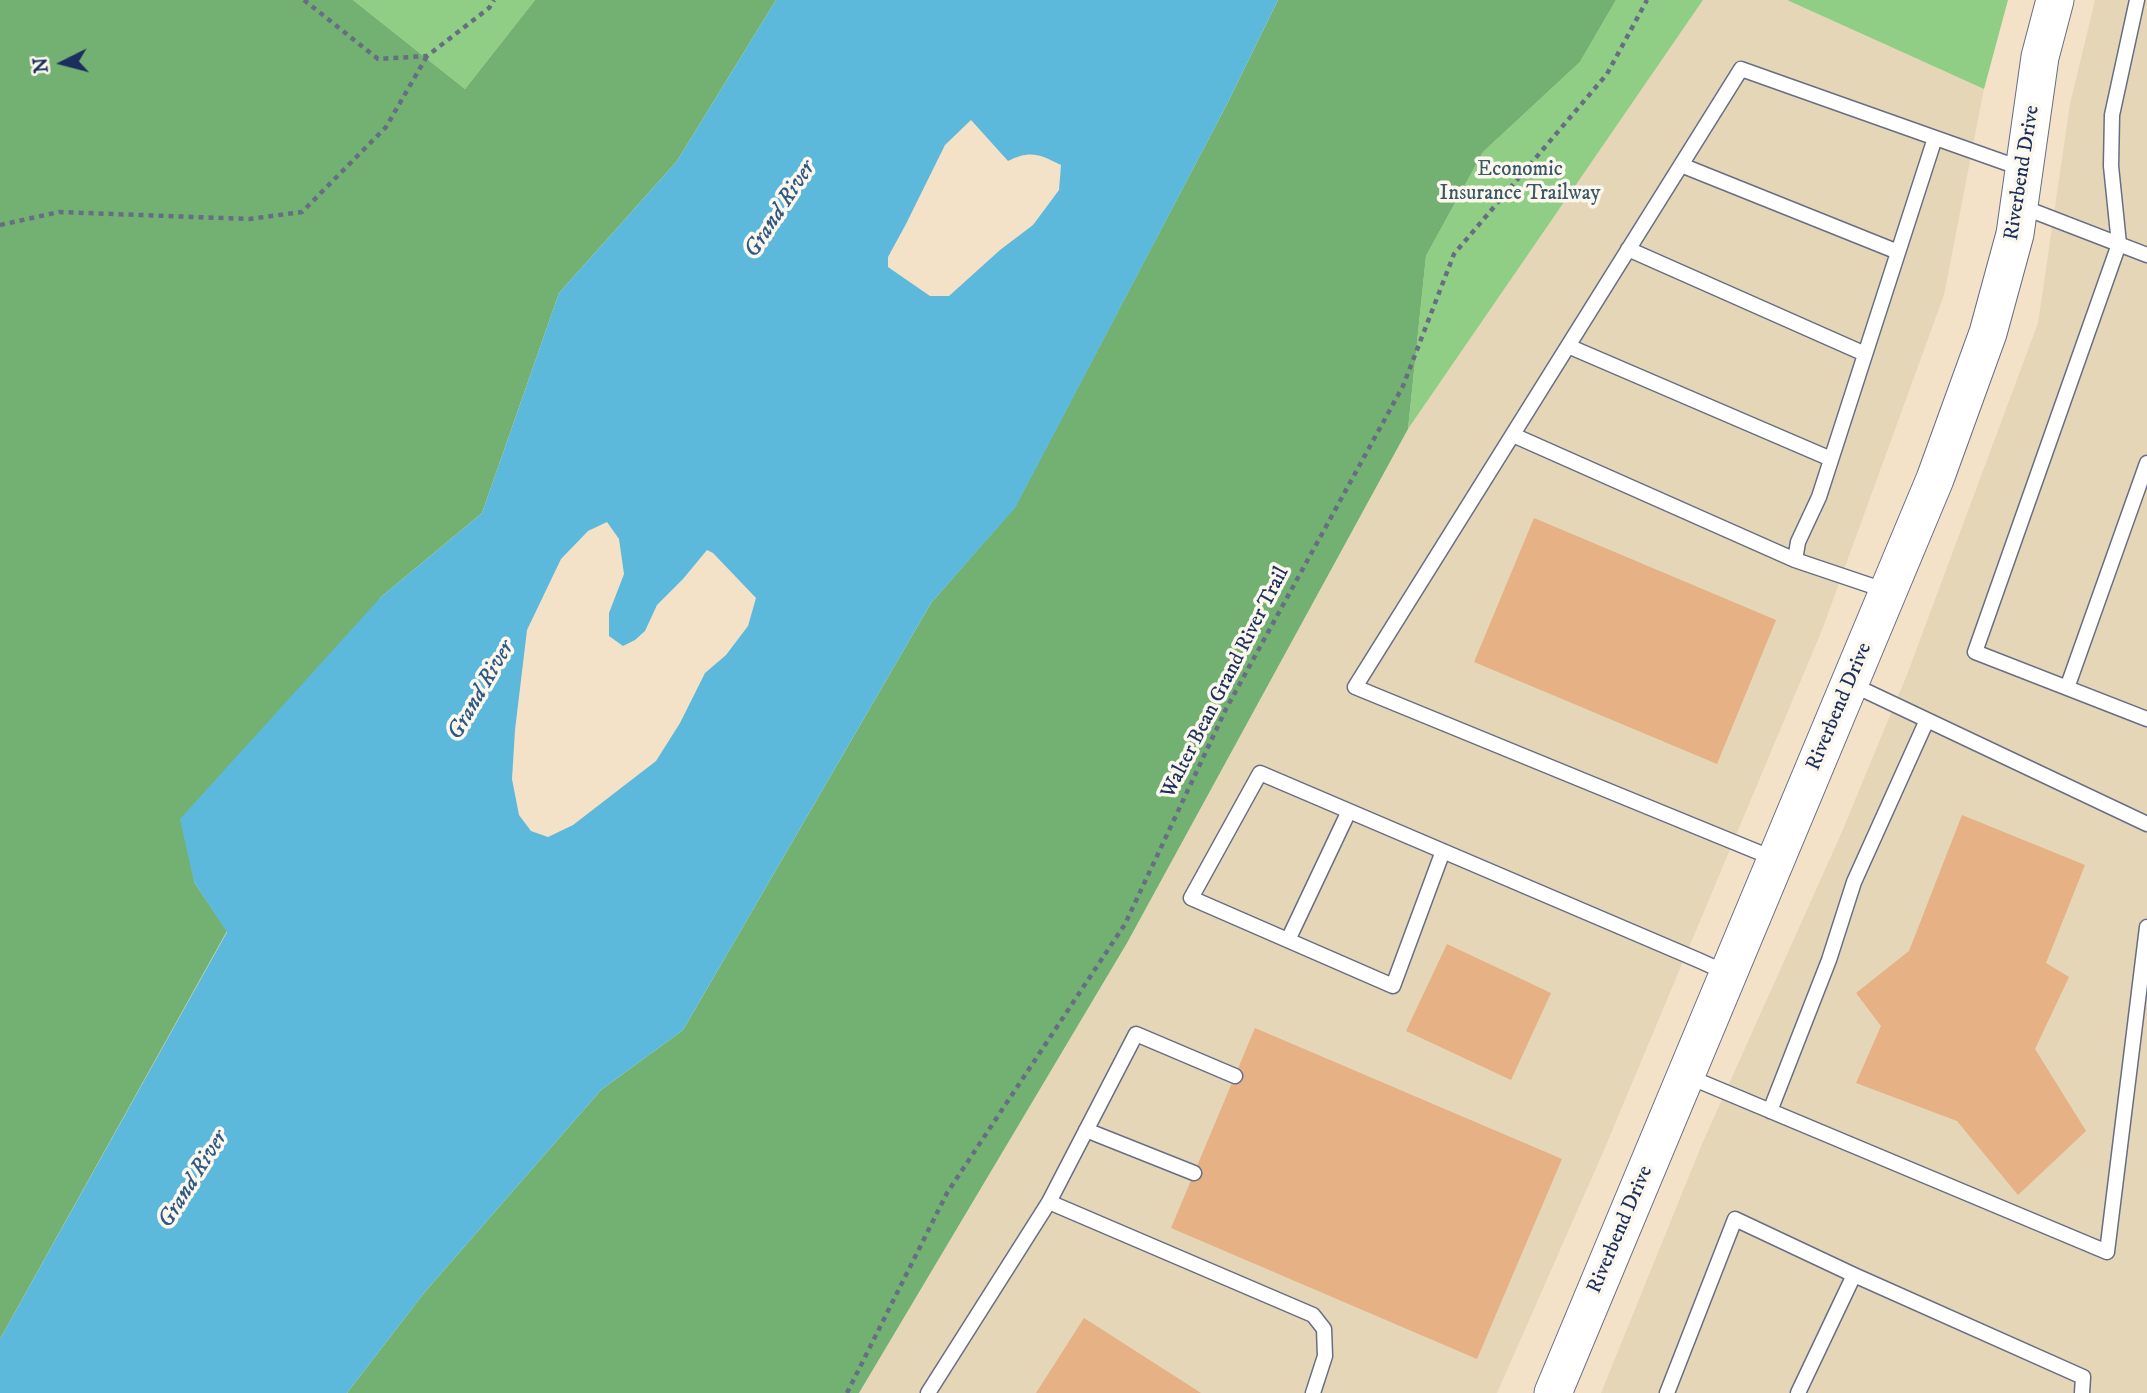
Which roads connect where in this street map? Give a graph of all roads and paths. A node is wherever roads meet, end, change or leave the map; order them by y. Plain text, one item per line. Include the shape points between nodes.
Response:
1 (304, 0) edge
2 (494, 0) edge
3 (1647, 0) edge
4 (2055, 0) edge
5 (2137, 0) edge
6 (427, 56) junction
7 (1935, 138) junction
8 (1681, 165) junction
9 (2024, 169) junction
10 (2019, 206) junction
11 (0, 225) edge
12 (2119, 244) junction
13 (1628, 249) junction
14 (1898, 252) junction
15 (2147, 255) edge
16 (1568, 346) junction
17 (1865, 354) junction
18 (1513, 435) junction
19 (1831, 460) junction
20 (2147, 463) edge
21 (1795, 560) junction
22 (1888, 591) junction
23 (1850, 684) junction
24 (2067, 688) junction
25 (2147, 719) edge
26 (1927, 720) junction
27 (1349, 811) junction
28 (2147, 824) edge
29 (1443, 851) junction
30 (1776, 859) junction
31 (2147, 927) edge
32 (1288, 940) junction
33 (1729, 973) junction
34 (1235, 1076) dead end
35 (1686, 1076) junction
36 (1770, 1111) junction
37 (1086, 1130) junction
38 (1194, 1173) dead end
39 (1049, 1202) junction
40 (1854, 1275) junction
41 (847, 1393) edge
42 (928, 1393) edge
43 (1313, 1393) edge
44 (1553, 1393) edge
45 (1667, 1393) edge
46 (1798, 1393) edge
47 (2082, 1393) edge

1 - 6 path via 378,59
2 - 6 path
3 - 41 path, Walter Bean Grand River Trail via 1607,74 1454,254 1403,386 1226,709 1125,924 947,1193
4 - 9 street, Riverbend Drive via 2040,57
5 - 12 lane via 2112,114 2111,166
6 - 11 path via 386,127 302,212 249,219 59,212
7 - 8 lane via 1741,69
7 - 9 lane
7 - 14 lane
8 - 13 lane
8 - 14 lane
9 - 10 street, Riverbend Drive
10 - 12 lane
10 - 22 street, Riverbend Drive via 1988,333 1936,479
12 - 15 lane
12 - 24 lane via 1975,652
13 - 16 lane
13 - 17 lane
14 - 17 lane
16 - 18 lane
16 - 19 lane
17 - 19 lane
18 - 21 lane
18 - 30 lane via 1356,687
19 - 21 lane
20 - 24 lane
21 - 22 lane
22 - 23 street, Riverbend Drive
23 - 26 lane
23 - 30 street, Riverbend Drive
24 - 25 lane
26 - 28 lane
26 - 36 lane via 1854,882
27 - 29 lane
27 - 32 lane
27 - 32 lane via 1260,773 1191,898
29 - 32 lane via 1393,986
29 - 33 lane
30 - 33 street, Riverbend Drive
31 - 36 lane via 2107,1252
33 - 35 street, Riverbend Drive
34 - 37 lane via 1136,1034
35 - 36 lane
35 - 44 street, Riverbend Drive
37 - 38 lane
37 - 39 lane
39 - 42 lane
39 - 43 lane via 1313,1315 1324,1329 1325,1356
40 - 45 lane via 1735,1219
40 - 46 lane
40 - 47 lane via 2083,1377

